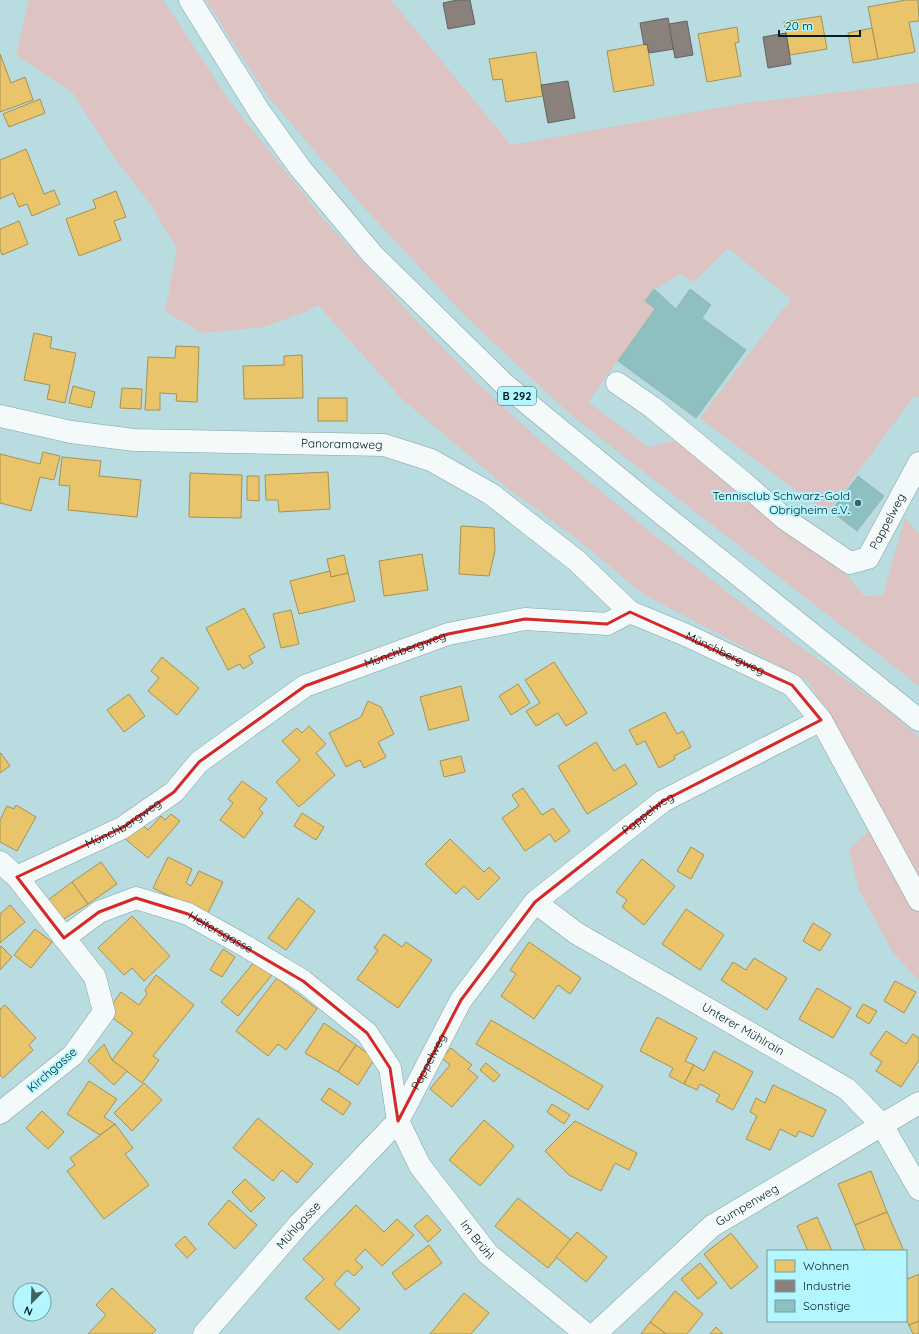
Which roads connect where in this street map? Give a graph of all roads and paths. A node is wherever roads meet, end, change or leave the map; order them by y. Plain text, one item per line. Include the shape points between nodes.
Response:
1 (190, 0) edge
2 (617, 383) dead end
3 (0, 416) edge
4 (919, 462) edge
5 (630, 612) junction
6 (821, 720) junction
7 (919, 720) edge
8 (0, 862) edge
9 (17, 877) junction
10 (919, 900) edge
11 (535, 902) junction
12 (64, 938) junction
13 (919, 1103) edge
14 (0, 1114) edge
15 (398, 1121) junction
16 (882, 1126) junction
17 (919, 1189) edge
18 (204, 1334) edge
19 (586, 1334) edge
20 (595, 1334) edge

1 - 7 main road, B 292 via 259,111 300,168 373,255 504,384
2 - 4 main road, Pappelweg via 652,407 785,519 850,563 868,558
3 - 5 main road, Panoramaweg via 71,432 134,440 384,446 431,460 491,494 577,561
5 - 6 main road, Münchbergweg via 792,685
5 - 9 main road, Münchbergweg via 607,624 525,619 448,634 305,686 199,762 174,792 122,828
6 - 10 main road
6 - 11 main road, Pappelweg via 663,801
8 - 9 main road
9 - 12 main road
11 - 15 main road, Pappelweg via 461,1000
11 - 16 main road, Unterer Mühlrain via 576,933 847,1089
12 - 14 main road, Kirchgasse via 95,977 104,1012 73,1055
12 - 15 main road, Heitersgasse via 100,912 136,898 188,914 303,981 367,1033 390,1068
13 - 16 main road, Gumpenweg
15 - 18 main road, Mühlgasse via 300,1223
15 - 19 main road, Im Brühl via 420,1166 488,1254
16 - 17 main road, Unterer Mühlrain
16 - 20 main road, Gumpenweg via 712,1226

